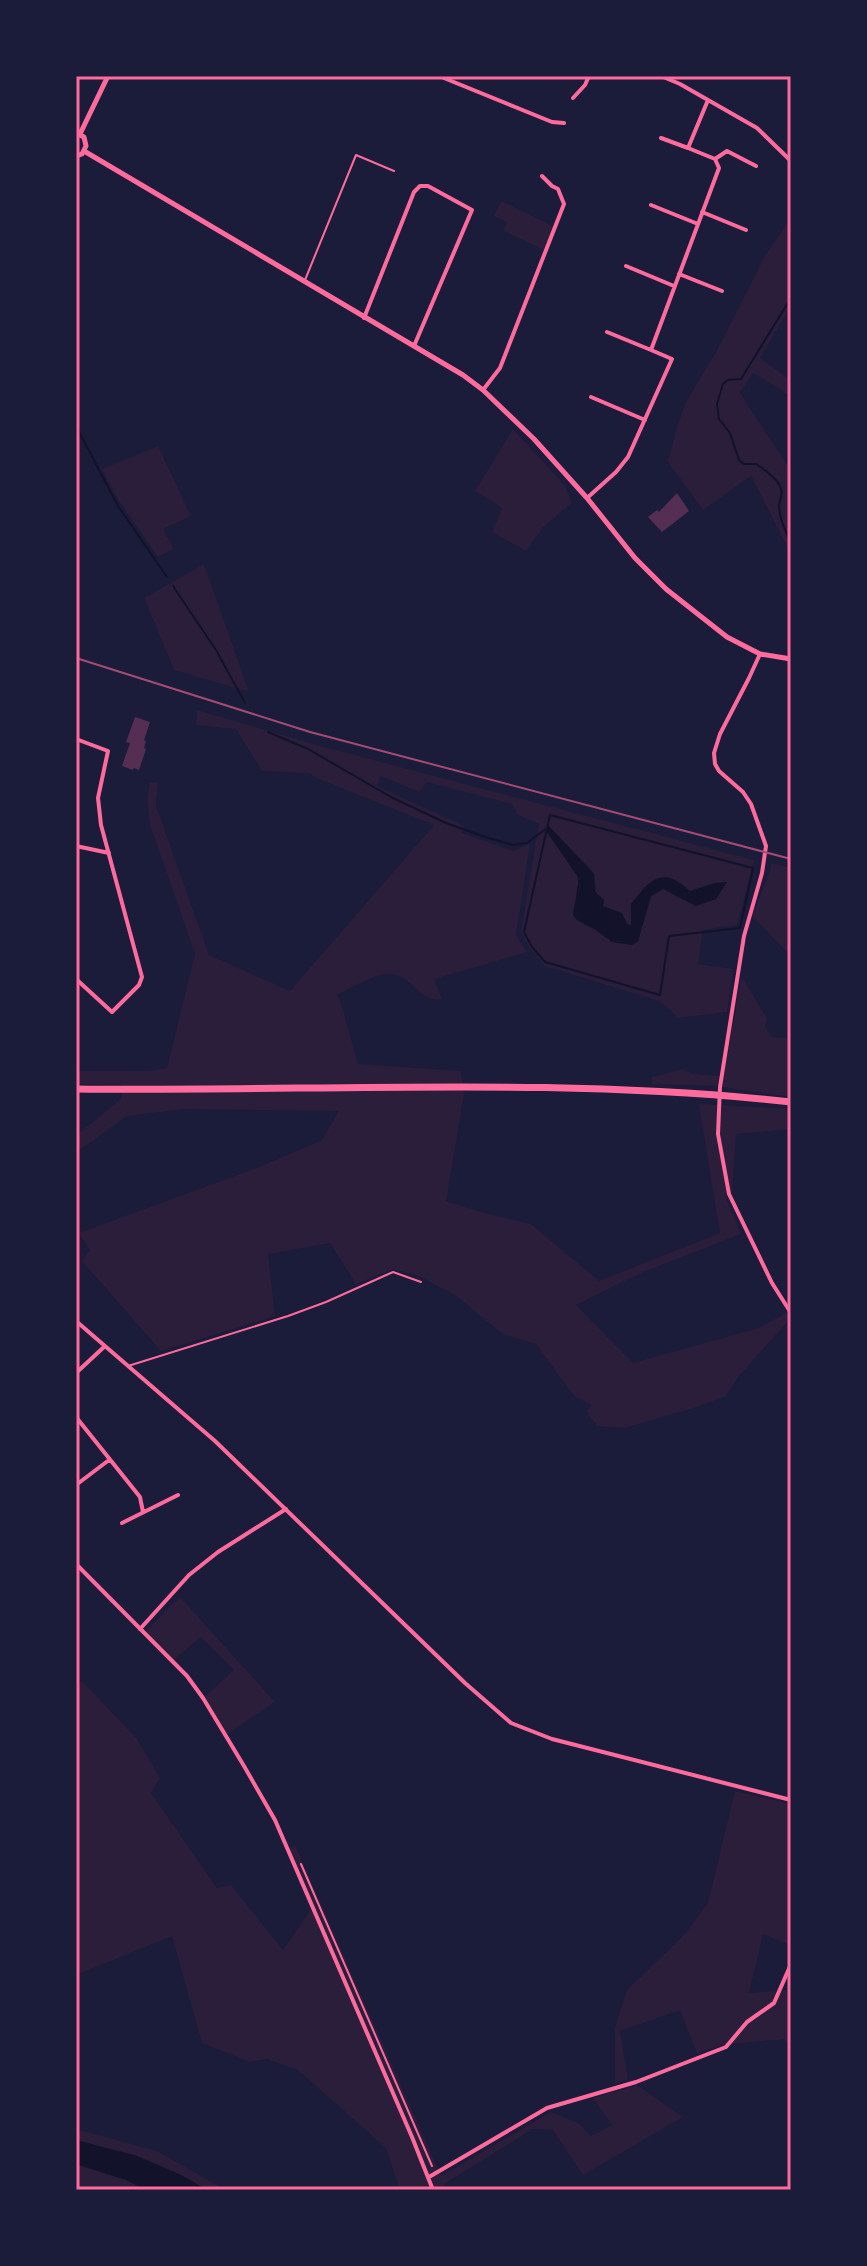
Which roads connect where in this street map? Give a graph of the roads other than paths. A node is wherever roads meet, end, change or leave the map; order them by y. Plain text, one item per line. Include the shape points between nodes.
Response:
1 (108, 76) edge
2 (439, 76) edge
3 (589, 76) edge
4 (661, 76) edge
5 (573, 98) dead end
6 (708, 100) junction
7 (564, 123) dead end
8 (78, 133) edge
9 (661, 138) dead end
10 (688, 148) junction
11 (84, 151) junction
12 (76, 156) edge
13 (715, 159) junction
14 (791, 161) edge
15 (756, 166) dead end
16 (394, 171) dead end
17 (542, 176) dead end
18 (651, 205) dead end
19 (702, 212) junction
20 (698, 224) junction
21 (746, 230) dead end
22 (626, 266) dead end
23 (679, 274) junction
24 (304, 282) junction
25 (674, 286) junction
26 (722, 291) dead end
27 (364, 318) junction
28 (607, 332) dead end
29 (414, 346) junction
30 (651, 350) junction
31 (483, 390) junction
32 (591, 397) dead end
33 (645, 420) junction
34 (587, 498) junction
35 (760, 654) junction
36 (791, 659) edge
37 (76, 739) edge
38 (76, 846) edge
39 (109, 853) junction
40 (76, 979) edge
41 (76, 1089) edge
42 (791, 1102) edge
43 (421, 1282) dead end
44 (791, 1313) edge
45 (76, 1321) edge
46 (105, 1346) junction
47 (127, 1367) junction
48 (76, 1373) edge
49 (76, 1417) edge
50 (109, 1460) junction
51 (76, 1485) edge
52 (178, 1495) dead end
53 (286, 1509) junction
54 (143, 1512) junction
55 (122, 1523) dead end
56 (76, 1564) edge
57 (140, 1629) junction
58 (791, 1800) edge
59 (791, 1964) edge
60 (428, 2177) junction
61 (433, 2190) edge

1 - 8 street
2 - 7 street
3 - 5 street
4 - 6 street
6 - 10 street
6 - 14 street via 757,128
8 - 11 street via 86,142
9 - 10 street
10 - 13 street
11 - 12 street
11 - 24 street
13 - 15 street via 727,151
13 - 19 street via 719,168
16 - 24 lane via 356,155
17 - 31 street via 558,189 564,204 500,368
18 - 20 street
19 - 20 street
19 - 21 street
20 - 23 street
22 - 25 street
23 - 25 street
23 - 26 street
24 - 27 street
25 - 30 street
27 - 29 street
27 - 29 street via 414,192 428,186 472,210
28 - 30 street
29 - 31 street
30 - 33 street via 672,359
31 - 34 street
32 - 33 street
33 - 34 street via 628,457
34 - 35 street via 666,589 727,637
35 - 36 street
35 - 44 street via 714,753 719,771 751,804 766,846 744,936 720,1087 718,1134 729,1194
37 - 39 street via 108,751 98,798
38 - 39 street
39 - 40 street via 142,977 112,1012
41 - 42 main road via 488,1086
43 - 47 lane via 393,1272 288,1316
45 - 46 street
46 - 47 street
46 - 48 street
47 - 53 street
49 - 50 street
50 - 51 street
50 - 54 street via 140,1497
52 - 54 street
53 - 57 street via 189,1575
53 - 58 street via 511,1723 552,1739
54 - 55 street
56 - 57 street
57 - 60 street via 195,1686 275,1820
59 - 60 street via 774,2003 747,2022 726,2047 636,2082 547,2108
60 - 61 street

